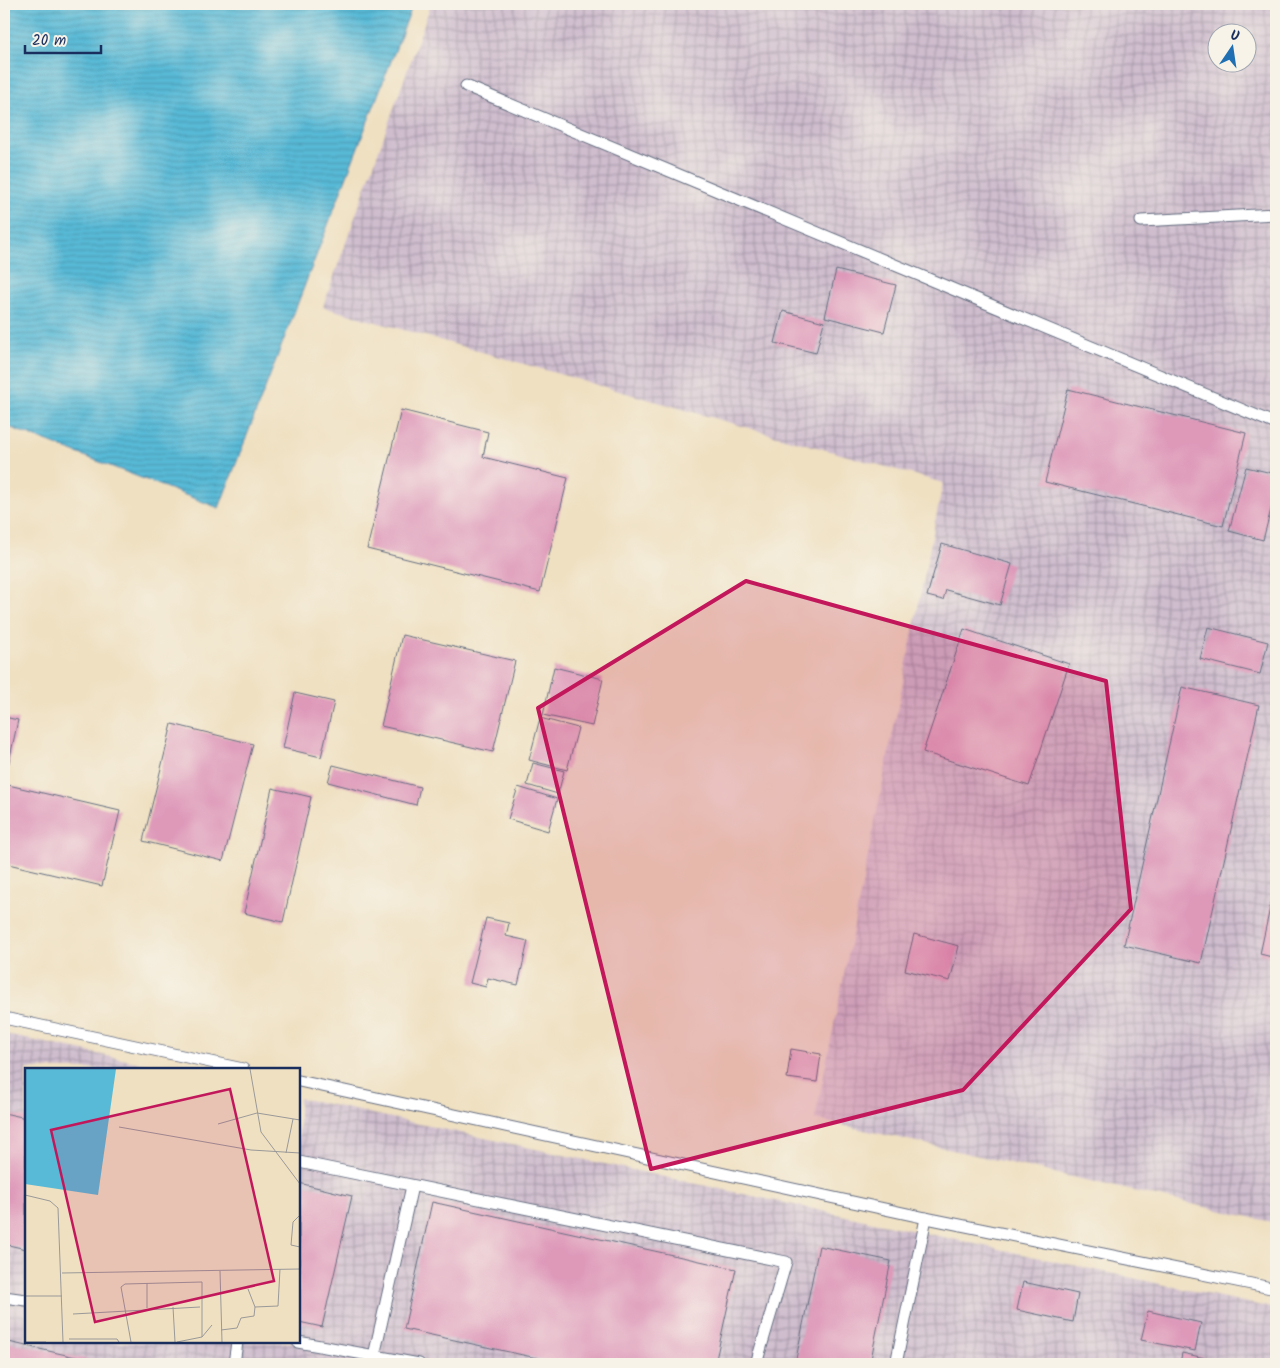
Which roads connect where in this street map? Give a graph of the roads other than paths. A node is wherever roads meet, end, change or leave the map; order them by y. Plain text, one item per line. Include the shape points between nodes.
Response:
1 (466, 86) dead end
2 (1276, 214) edge
3 (1141, 221) dead end
4 (1276, 424) edge
5 (4, 1018) edge
6 (238, 1068) edge
7 (300, 1081) edge
8 (300, 1162) edge
9 (412, 1186) junction
10 (926, 1218) junction
11 (1276, 1289) edge
12 (4, 1297) edge
13 (25, 1300) edge
14 (300, 1342) edge
15 (237, 1343) edge
16 (374, 1356) junction
17 (234, 1364) edge
18 (419, 1364) edge
19 (756, 1364) edge
20 (896, 1364) edge

1 - 4 lane
2 - 3 lane
5 - 6 lane
7 - 10 lane
8 - 9 lane
9 - 16 lane
9 - 19 lane via 786,1262
10 - 11 lane
10 - 20 lane
12 - 13 lane
14 - 16 lane
15 - 17 lane
16 - 18 lane

